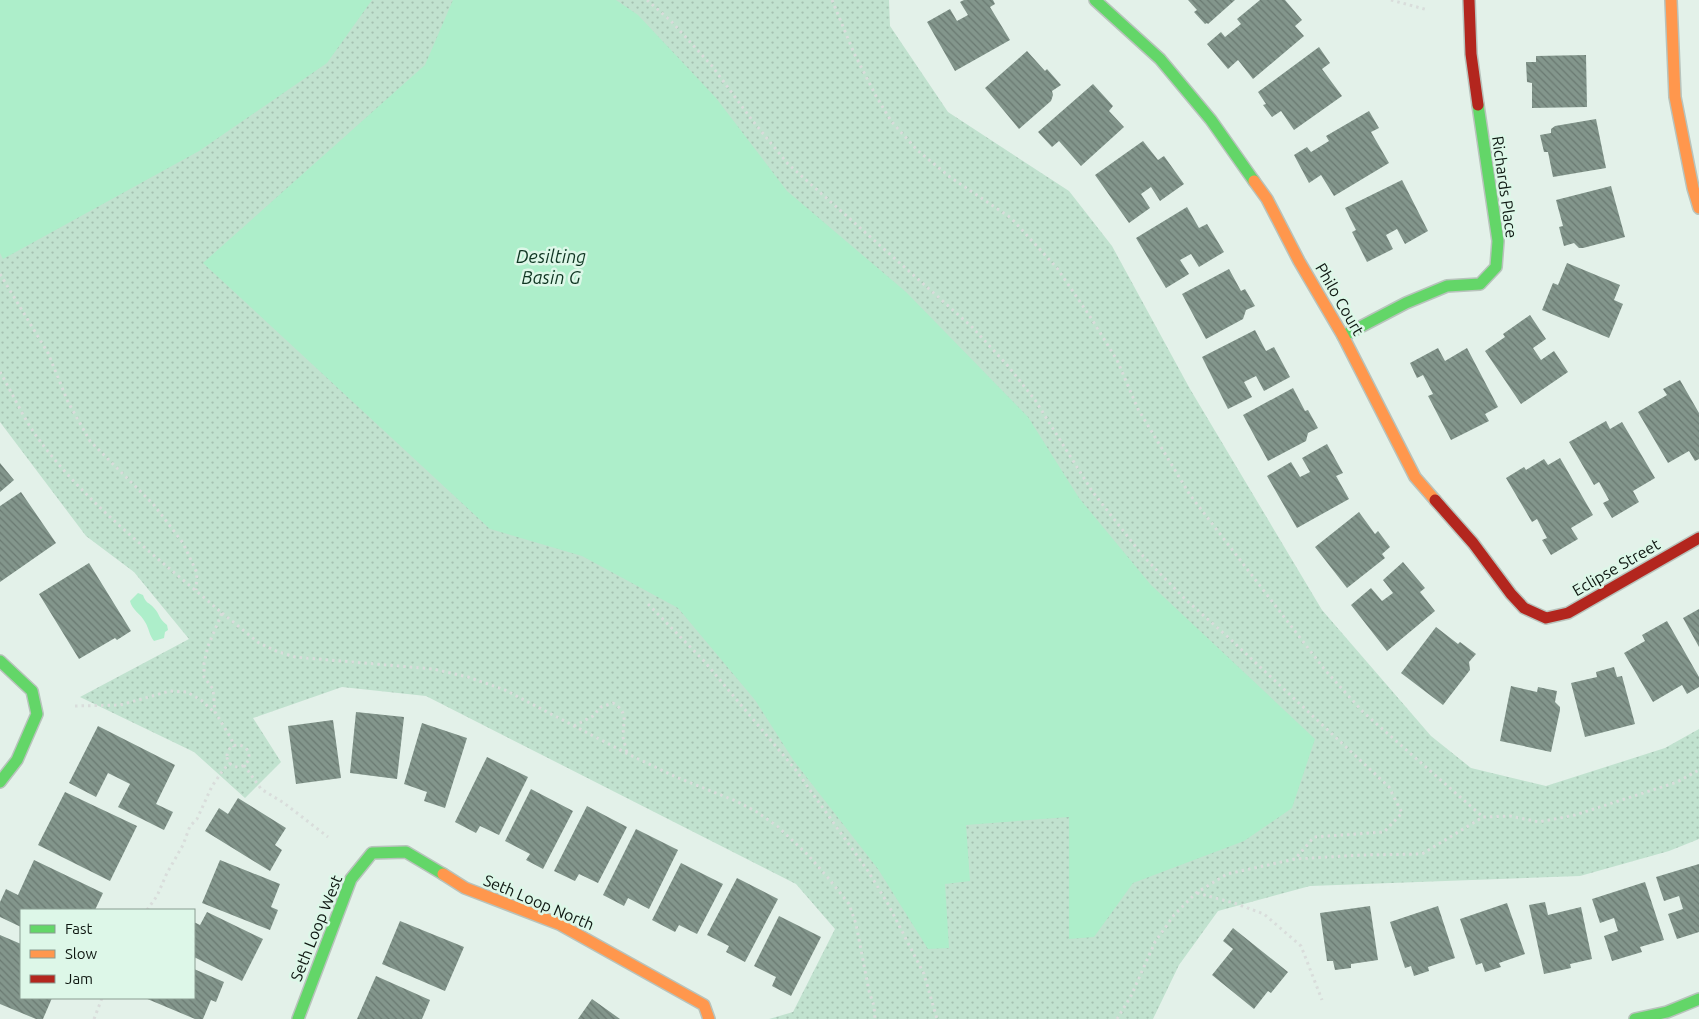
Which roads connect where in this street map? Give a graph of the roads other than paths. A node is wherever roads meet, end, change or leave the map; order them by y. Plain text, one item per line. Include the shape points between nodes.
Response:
1 (1096, 0) edge
2 (1469, 0) edge
3 (1671, 0) edge
4 (1699, 208) edge
5 (1343, 336) junction
6 (1699, 538) edge
7 (1546, 618) joint
8 (0, 661) edge
9 (0, 782) edge
10 (372, 853) joint
11 (1699, 999) edge
12 (298, 1019) edge
13 (709, 1019) edge
14 (1635, 1019) edge

1 - 5 street, Philo Court via 1160,59 1211,120 1267,199
2 - 5 street, Richards Place via 1471,54 1498,241 1496,267 1480,284 1447,286
3 - 4 street via 1675,97
5 - 7 street, Philo Court via 1415,477 1517,601
6 - 7 street, Eclipse Street via 1568,613
8 - 9 street via 32,691 37,714 17,760
10 - 12 street, Seth Loop West via 351,878
10 - 13 street, Seth Loop North via 406,852 465,888 559,924 704,1005
11 - 14 street via 1667,1012

